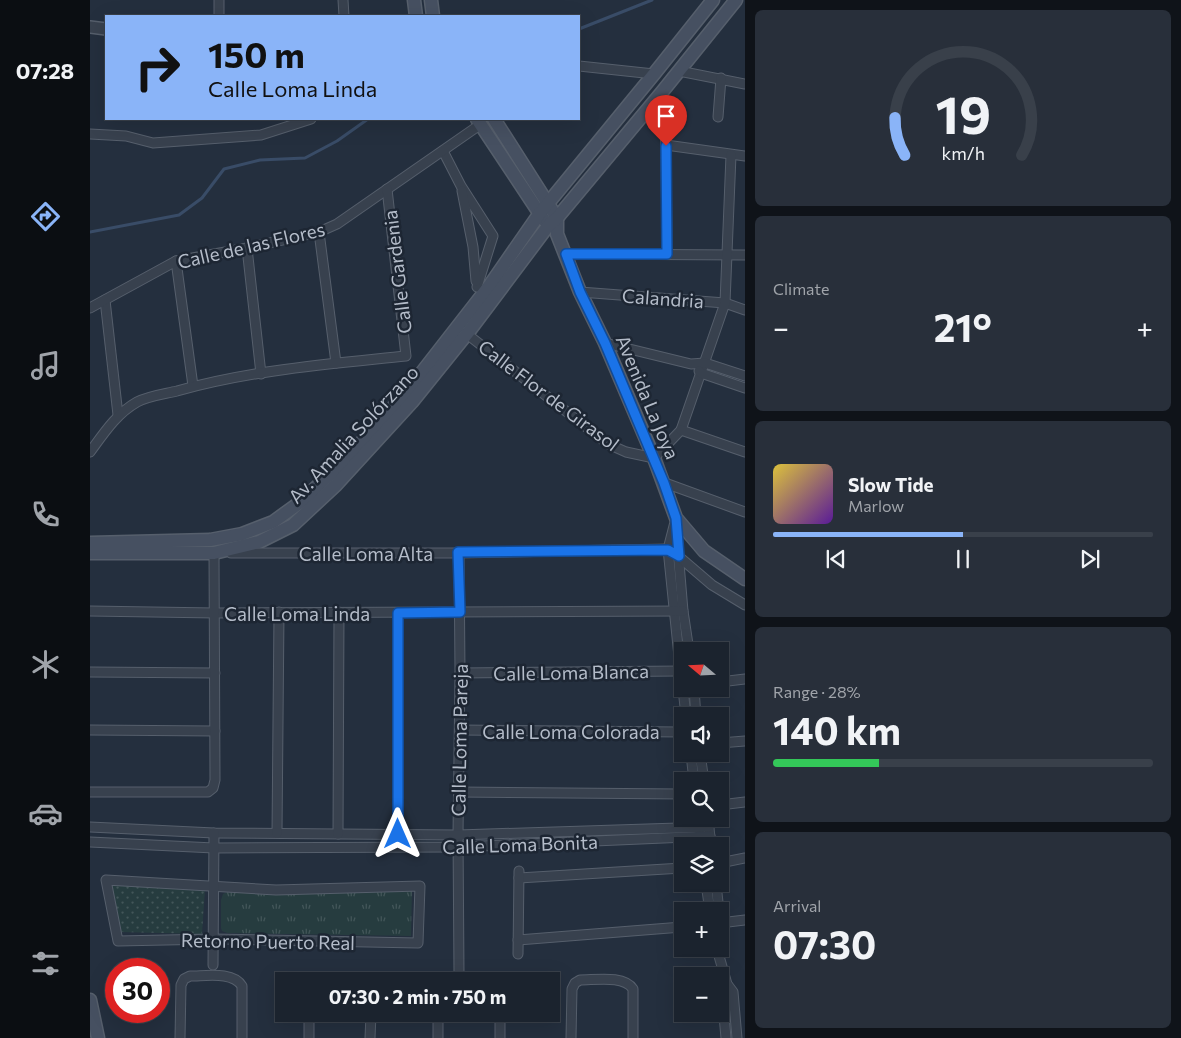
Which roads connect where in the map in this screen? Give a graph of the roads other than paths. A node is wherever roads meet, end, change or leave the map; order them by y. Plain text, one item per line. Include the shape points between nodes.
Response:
1 (219, 0) edge
2 (343, 0) edge
3 (414, 0) edge
4 (431, 0) edge
5 (713, 0) edge
6 (736, 0) edge
7 (219, 15) edge
8 (344, 15) edge
9 (416, 15) edge
10 (433, 15) edge
11 (90, 28) edge
12 (105, 29) edge
13 (580, 66) edge
14 (679, 71) junction
15 (654, 74) junction
16 (721, 78) junction
17 (745, 84) edge
18 (662, 92) junction
19 (718, 117) dead end
20 (308, 120) edge
21 (495, 120) edge
22 (479, 121) edge
23 (90, 134) edge
24 (666, 146) junction
25 (443, 151) junction
26 (731, 155) junction
27 (745, 156) edge
28 (461, 186) junction
29 (387, 189) junction
30 (548, 202) junction
31 (540, 213) junction
32 (554, 226) junction
33 (319, 232) junction
34 (247, 248) junction
35 (566, 254) junction
36 (667, 254) junction
37 (728, 255) junction
38 (745, 255) edge
39 (176, 261) junction
40 (580, 292) junction
41 (105, 300) junction
42 (726, 303) junction
43 (90, 308) edge
44 (745, 310) edge
45 (472, 338) dead end
46 (605, 343) junction
47 (336, 363) junction
48 (705, 363) junction
49 (691, 364) junction
50 (261, 374) junction
51 (702, 374) junction
52 (745, 376) edge
53 (193, 386) junction
54 (745, 388) edge
55 (118, 416) junction
56 (681, 430) junction
57 (90, 452) edge
58 (745, 452) edge
59 (654, 458) junction
60 (664, 483) junction
61 (745, 512) edge
62 (676, 518) junction
63 (90, 543) edge
64 (668, 550) junction
65 (458, 552) junction
66 (214, 553) junction
67 (90, 554) edge
68 (679, 556) junction
69 (745, 579) edge
70 (745, 606) edge
71 (90, 611) edge
72 (684, 611) junction
73 (279, 612) junction
74 (339, 612) junction
75 (460, 612) junction
76 (674, 612) junction
77 (215, 613) junction
78 (398, 613) junction
79 (678, 642) edge
80 (688, 642) edge
81 (674, 671) edge
82 (90, 672) edge
83 (215, 673) junction
84 (460, 673) junction
85 (745, 679) edge
86 (729, 681) edge
87 (90, 730) edge
88 (460, 730) junction
89 (215, 731) junction
90 (674, 732) edge
91 (745, 740) edge
92 (729, 742) edge
93 (90, 792) edge
94 (459, 792) junction
95 (674, 794) edge
96 (745, 802) edge
97 (729, 804) edge
98 (90, 827) edge
99 (704, 827) edge
100 (214, 833) junction
101 (277, 833) junction
102 (338, 834) junction
103 (398, 834) junction
104 (458, 835) junction
105 (90, 842) edge
106 (459, 847) junction
107 (214, 848) junction
108 (745, 858) edge
109 (729, 861) edge
110 (674, 868) edge
111 (214, 885) junction
112 (745, 920) edge
113 (729, 923) edge
114 (674, 928) edge
115 (213, 939) junction
116 (518, 940) junction
117 (518, 954) dead end
118 (213, 965) dead end
119 (459, 972) edge
120 (729, 987) edge
121 (90, 1000) edge
122 (309, 1022) edge
123 (371, 1022) edge
124 (438, 1022) edge
125 (500, 1022) edge
126 (725, 1022) edge
127 (98, 1038) edge
128 (180, 1038) edge
129 (242, 1038) edge
130 (309, 1038) edge
131 (370, 1038) edge
132 (438, 1038) edge
133 (500, 1038) edge
134 (571, 1038) edge
135 (633, 1038) edge
136 (726, 1038) edge
137 (736, 1038) edge

1 - 7 street
2 - 8 street
3 - 9 main road
4 - 10 main road
5 - 15 main road, Av. Amalia Solórzano
6 - 14 main road, Av. Amalia Solórzano
11 - 12 street
13 - 15 street
14 - 16 street
14 - 18 main road, Av. Amalia Solórzano
15 - 30 main road, Av. Amalia Solórzano
16 - 17 street
16 - 19 street
18 - 24 street
18 - 32 main road, Av. Amalia Solórzano
20 - 23 street via 261,135 153,143 126,136
21 - 30 main road, Avenida La Joya
22 - 25 street, Calle de las Flores
22 - 31 main road, Avenida La Joya
24 - 26 street
24 - 36 street
25 - 28 street
25 - 29 street, Calle de las Flores
26 - 27 street
26 - 37 street
28 - 28 street via 473,247 477,287 493,236
29 - 33 street, Calle de las Flores via 337,224
29 - 47 street, Calle Gardenia via 406,356
30 - 31 main road, Av. Amalia Solórzano
30 - 32 main road, Avenida La Joya
31 - 32 main road, Avenida La Joya
31 - 63 main road, Av. Amalia Solórzano via 490,285 405,394 349,456 302,501 273,522 242,534 210,540
32 - 35 main road, Avenida La Joya
32 - 66 main road, Av. Amalia Solórzano via 412,402 336,485 292,525 260,542
33 - 34 street, Calle de las Flores
33 - 47 street
34 - 39 street, Calle de las Flores
34 - 50 street
35 - 36 street
35 - 40 main road, Avenida La Joya
36 - 37 street
37 - 38 street
37 - 42 street
39 - 41 street, Calle de las Flores
39 - 53 street
40 - 42 street, Calandria
40 - 46 main road, Avenida La Joya
41 - 43 street, Calle de las Flores
41 - 55 street
42 - 44 street, Calandria
42 - 48 street
45 - 59 street, Calle Flor de Girasol via 608,444
46 - 49 street
46 - 59 main road, Avenida La Joya
47 - 50 street
48 - 49 street
48 - 51 street
48 - 52 street
49 - 51 street
50 - 53 street
51 - 54 street
51 - 56 street
53 - 55 street via 138,401
55 - 57 street
56 - 58 street
56 - 59 street
59 - 60 main road, Avenida La Joya
60 - 61 street
60 - 62 main road, Avenida La Joya
62 - 64 street
62 - 68 street
62 - 69 main road, Avenida La Joya via 704,551
64 - 65 street, Calle Loma Alta
64 - 68 street
64 - 76 street
65 - 66 street, Calle Loma Alta
65 - 75 street, Calle Loma Pareja
66 - 67 main road, Av. Amalia Solórzano
66 - 77 street
68 - 70 street via 712,585
68 - 72 street
71 - 77 street, Calle Loma Linda
72 - 76 street, Calle Loma Linda
72 - 80 street
73 - 74 street, Calle Loma Linda
73 - 77 street, Calle Loma Linda
73 - 101 street
74 - 78 street, Calle Loma Linda
74 - 102 street
75 - 76 street, Calle Loma Linda
75 - 78 street, Calle Loma Linda
75 - 84 street, Calle Loma Pareja
76 - 79 street
77 - 83 street
78 - 103 street
81 - 84 street, Calle Loma Blanca
82 - 83 street
83 - 89 street
84 - 88 street, Calle Loma Pareja
85 - 86 street
87 - 89 street
88 - 90 street, Calle Loma Colorada
88 - 94 street, Calle Loma Pareja
89 - 93 street via 215,780 208,792
91 - 92 street
94 - 95 street
94 - 104 street, Calle Loma Pareja
96 - 97 street
98 - 100 street, Calle Loma Bonita
99 - 104 street, Calle Loma Bonita
99 - 106 street, Calle Loma Bonita
100 - 101 street, Calle Loma Bonita
100 - 107 street
101 - 102 street, Calle Loma Bonita
102 - 103 street, Calle Loma Bonita
103 - 104 street, Calle Loma Bonita
104 - 106 street, Calle Loma Pareja
105 - 107 street, Calle Loma Bonita
106 - 107 street, Calle Loma Bonita
106 - 119 street, Calle Loma Pareja
107 - 111 street
108 - 109 street
110 - 116 street via 519,874
111 - 115 street
111 - 115 street, Retorno Puerto Real via 106,880 118,941
111 - 115 street, Retorno Puerto Real via 276,890 420,886 418,943
112 - 113 street
114 - 116 street
115 - 118 street
116 - 117 street
120 - 137 street via 733,992
121 - 127 main road
122 - 130 street
123 - 131 street
124 - 132 street
125 - 133 street
126 - 136 street
128 - 129 street via 181,985 190,976 239,980 242,986
134 - 135 street via 572,989 580,980 623,980 630,984 633,989

